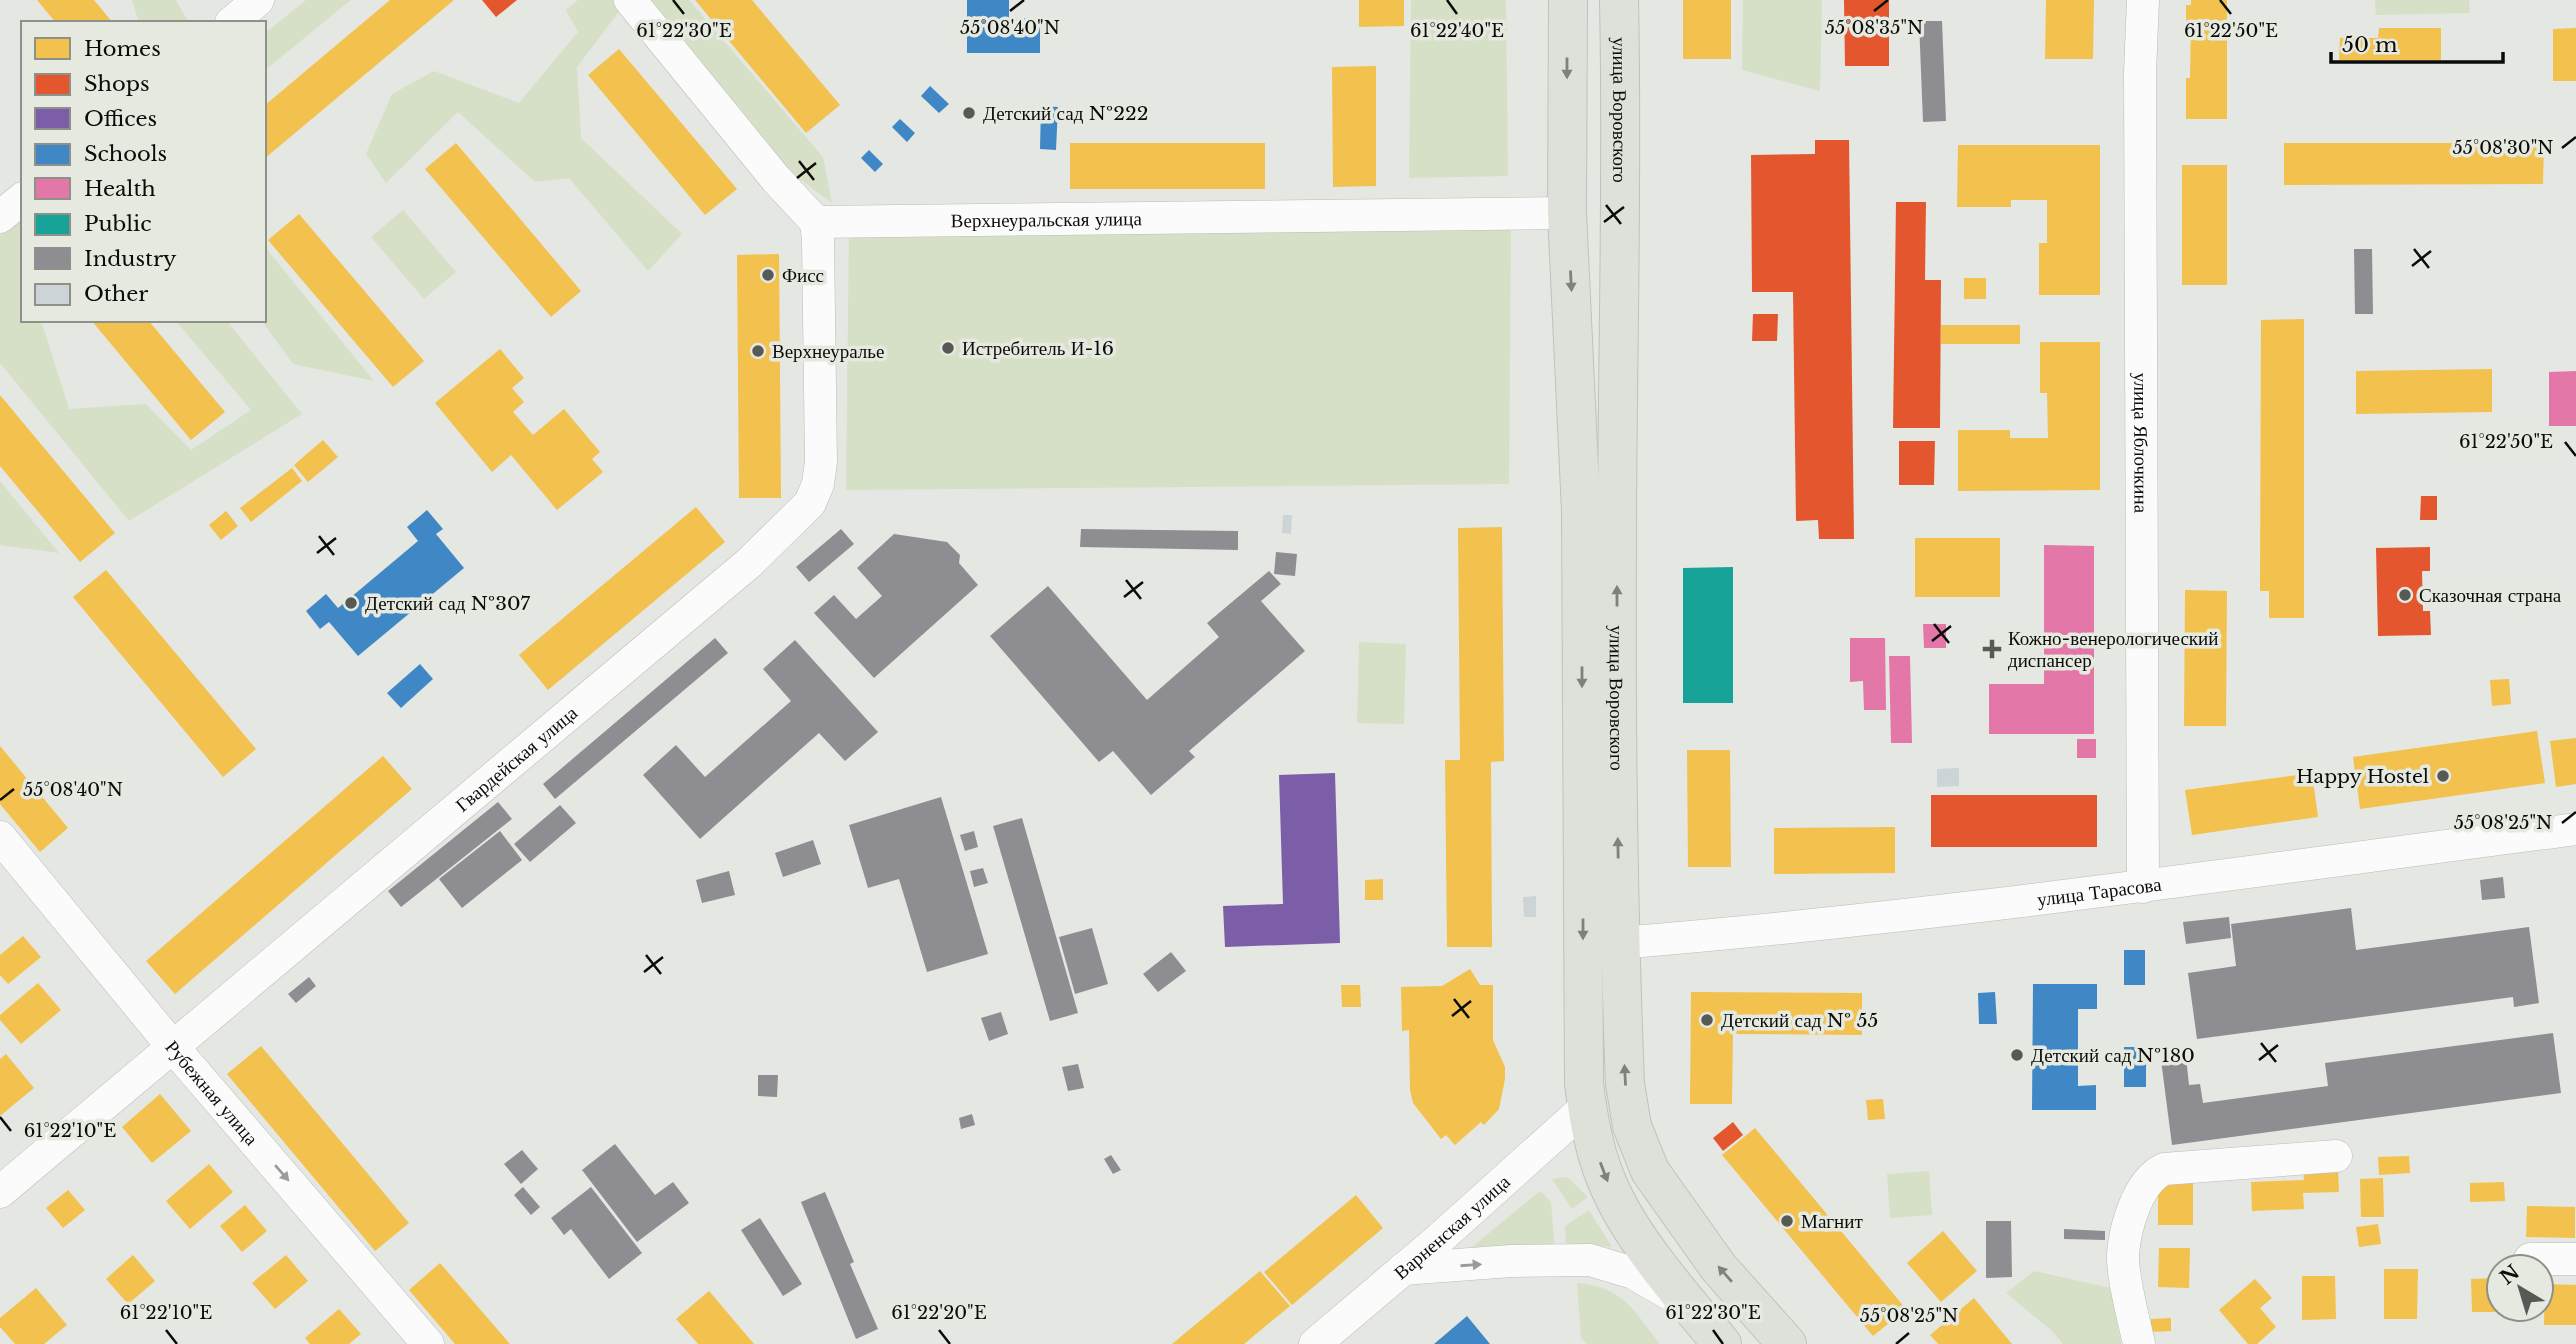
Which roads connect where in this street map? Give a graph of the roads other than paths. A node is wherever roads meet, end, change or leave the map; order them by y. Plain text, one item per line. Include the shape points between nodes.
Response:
1 (258, 0) edge
2 (630, 0) edge
3 (1567, 0) edge
4 (1619, 0) edge
5 (2143, 0) edge
6 (233, 21) edge
7 (21, 200) edge
8 (1567, 213) junction
9 (0, 217) edge
10 (816, 222) junction
11 (2576, 829) edge
12 (0, 837) edge
13 (2143, 887) junction
14 (1619, 943) junction
15 (173, 1047) junction
16 (1587, 1106) junction
17 (2336, 1156) dead end
18 (0, 1192) edge
19 (2555, 1259) edge
20 (2576, 1259) edge
21 (1402, 1269) junction
22 (1690, 1306) junction
23 (428, 1344) edge
24 (1315, 1344) edge
25 (1722, 1344) edge
26 (1787, 1344) edge
27 (2139, 1344) edge

1 - 6 street
2 - 10 street
3 -> 8 main road, улица Воровского
14 -> 4 main road, улица Воровского
5 - 13 street, улица Яблочкина
7 - 9 street
8 - 10 street, Верхнеуральская улица
8 -> 16 main road, улица Воровского via 1581,511 1583,1058
10 - 15 street, Гвардейская улица via 821,463 810,503 749,564
11 - 13 street, улица Тарасова
12 - 15 street, Рубежная улица
13 - 14 street, улица Тарасова
26 -> 14 main road, улица Воровского via 1719,1268 1642,1155 1625,1084
15 - 18 street, Гвардейская улица
15 -> 23 street, Рубежная улица
16 - 21 street, Варненская улица
16 -> 22 main road, улица Воровского via 1595,1149 1612,1194
17 - 27 street via 2164,1170 2152,1175 2139,1195 2123,1255
19 - 20 street
21 -> 22 street via 1590,1260 1633,1273
21 - 24 street, Варненская улица
22 - 25 main road, улица Воровского

